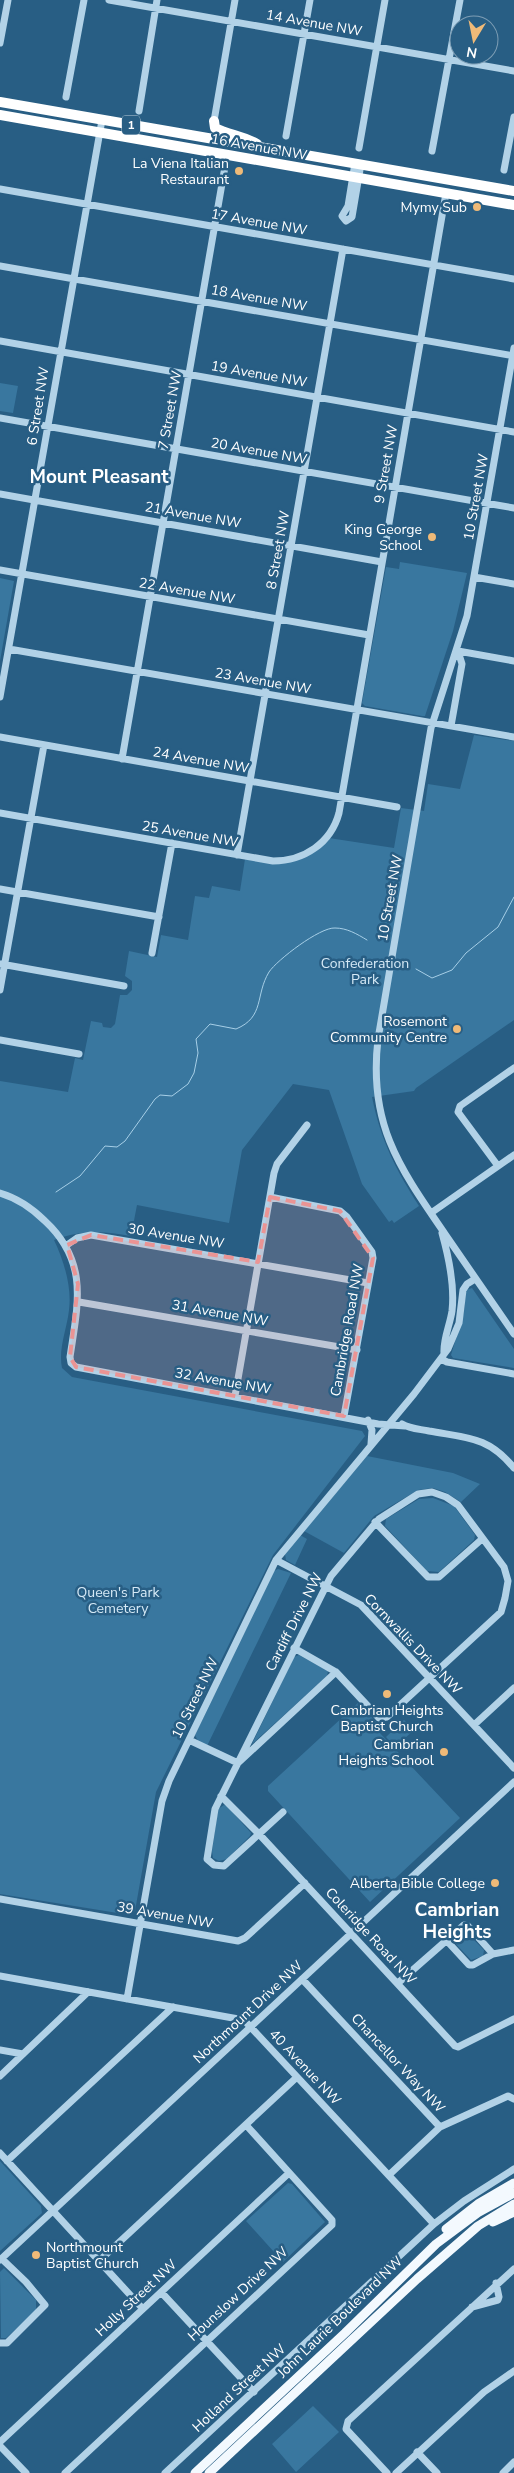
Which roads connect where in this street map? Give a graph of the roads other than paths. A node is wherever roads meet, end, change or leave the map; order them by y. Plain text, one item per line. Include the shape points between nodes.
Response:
1 (8, 0) edge
2 (84, 0) edge
3 (109, 0) edge
4 (158, 0) edge
5 (235, 0) edge
6 (310, 0) edge
7 (385, 0) edge
8 (460, 0) edge
9 (156, 8) junction
10 (457, 15) edge
11 (231, 21) junction
12 (304, 35) junction
13 (0, 43) edge
14 (377, 48) junction
15 (449, 61) joint
16 (475, 65) edge
17 (514, 71) edge
18 (66, 97) dead end
19 (0, 102) edge
20 (139, 111) dead end
21 (0, 116) edge
22 (514, 117) edge
23 (102, 120) junction
24 (214, 121) joint
25 (100, 133) junction
26 (286, 136) dead end
27 (262, 148) junction
28 (359, 148) dead end
29 (432, 151) dead end
30 (227, 155) junction
31 (358, 164) junction
32 (504, 170) dead end
33 (356, 177) junction
34 (0, 189) edge
35 (512, 190) edge
36 (446, 193) junction
37 (87, 204) junction
38 (514, 205) edge
39 (215, 227) junction
40 (343, 249) junction
41 (433, 265) junction
42 (0, 266) edge
43 (73, 278) junction
44 (514, 279) edge
45 (202, 300) junction
46 (330, 323) junction
47 (420, 339) junction
48 (0, 341) edge
49 (514, 348) edge
50 (60, 352) junction
51 (513, 356) edge
52 (189, 375) junction
53 (318, 397) junction
54 (408, 413) junction
55 (0, 418) edge
56 (47, 426) junction
57 (500, 429) junction
58 (514, 432) edge
59 (176, 449) junction
60 (304, 471) junction
61 (395, 487) junction
62 (0, 494) edge
63 (34, 500) junction
64 (488, 504) junction
65 (514, 508) edge
66 (163, 523) junction
67 (291, 545) junction
68 (382, 562) junction
69 (0, 570) edge
70 (22, 574) junction
71 (474, 577) junction
72 (514, 584) edge
73 (150, 597) junction
74 (278, 620) junction
75 (369, 635) junction
76 (9, 649) junction
77 (458, 651) junction
78 (514, 661) edge
79 (137, 671) junction
80 (266, 694) junction
81 (0, 697) edge
82 (356, 709) junction
83 (433, 723) junction
84 (451, 726) junction
85 (0, 737) edge
86 (514, 737) edge
87 (44, 745) junction
88 (122, 758) junction
89 (250, 782) junction
90 (340, 798) junction
91 (398, 807) dead end
92 (0, 813) edge
93 (30, 818) junction
94 (172, 844) junction
95 (237, 855) junction
96 (0, 889) edge
97 (18, 892) junction
98 (159, 917) junction
99 (152, 953) dead end
100 (2, 964) edge
101 (124, 986) dead end
102 (0, 990) edge
103 (0, 1040) edge
104 (79, 1054) dead end
105 (514, 1068) edge
106 (307, 1125) dead end
107 (514, 1155) edge
108 (498, 1166) junction
109 (0, 1193) edge
110 (270, 1197) junction
111 (430, 1213) junction
112 (440, 1227) junction
113 (67, 1246) junction
114 (258, 1262) junction
115 (475, 1278) junction
116 (368, 1283) junction
117 (79, 1302) junction
118 (245, 1330) junction
119 (514, 1334) edge
120 (357, 1350) junction
121 (442, 1356) junction
122 (514, 1374) edge
123 (235, 1396) junction
124 (403, 1407) junction
125 (344, 1416) junction
126 (370, 1420) junction
127 (389, 1424) junction
128 (407, 1427) junction
129 (371, 1444) junction
130 (514, 1468) edge
131 (375, 1522) junction
132 (482, 1539) junction
133 (276, 1560) junction
134 (325, 1586) junction
135 (294, 1648) junction
136 (336, 1672) junction
137 (430, 1678) junction
138 (514, 1688) edge
139 (474, 1725) junction
140 (189, 1740) junction
141 (238, 1763) junction
142 (514, 1768) edge
143 (514, 1782) edge
144 (222, 1796) junction
145 (283, 1812) dead end
146 (260, 1834) junction
147 (305, 1884) junction
148 (0, 1899) edge
149 (140, 1923) junction
150 (351, 1933) junction
151 (446, 1940) junction
152 (514, 1950) edge
153 (492, 1954) junction
154 (0, 1976) edge
155 (302, 1978) junction
156 (398, 1983) junction
157 (88, 1992) junction
158 (127, 1999) junction
159 (173, 2007) junction
160 (514, 2019) edge
161 (251, 2026) junction
162 (0, 2050) edge
163 (23, 2054) junction
164 (0, 2076) edge
165 (297, 2077) junction
166 (514, 2099) edge
167 (246, 2125) junction
168 (440, 2127) junction
169 (0, 2154) edge
170 (7, 2161) junction
171 (514, 2169) edge
172 (289, 2173) junction
173 (389, 2175) junction
174 (514, 2183) edge
175 (514, 2193) edge
176 (514, 2204) edge
177 (52, 2211) junction
178 (514, 2212) edge
179 (434, 2224) junction
180 (478, 2226) junction
181 (436, 2244) junction
182 (1, 2259) edge
183 (99, 2261) junction
184 (514, 2268) edge
185 (496, 2283) junction
186 (161, 2292) junction
187 (469, 2308) junction
188 (143, 2309) junction
189 (207, 2340) junction
190 (0, 2343) edge
191 (514, 2371) edge
192 (254, 2392) junction
193 (0, 2442) edge
194 (0, 2446) edge
195 (417, 2452) junction
196 (514, 2462) edge
197 (26, 2473) edge
198 (65, 2473) edge
199 (165, 2473) edge
200 (195, 2473) edge
201 (209, 2473) edge
202 (387, 2473) edge
203 (396, 2473) edge
204 (436, 2473) edge
205 (502, 2473) edge

1 - 13 street
2 - 18 street
3 - 9 street, 14 Avenue NW
4 - 9 street
5 - 11 street
6 - 12 street
7 - 14 street
8 - 10 street
9 - 11 street, 14 Avenue NW
9 - 20 street
11 - 12 street, 14 Avenue NW
11 - 24 street
12 - 14 street, 14 Avenue NW
12 - 26 street
14 - 15 street, 14 Avenue NW
14 - 28 street
15 - 29 street
16 - 17 street, 14 Avenue NW
19 - 23 highway, 16 Avenue NW / 1
21 - 25 highway, 16 Avenue NW / 1
22 - 32 street
23 - 25 street, 6 Street NW
23 - 27 highway, 16 Avenue NW / 1
24 - 27 highway via 215,128 240,135
25 - 30 highway, 16 Avenue NW / 1
25 - 37 street, 6 Street NW
27 - 31 highway, 16 Avenue NW / 1
30 - 33 highway, 16 Avenue NW / 1
30 - 39 street, 7 Street NW
31 - 33 street
31 - 35 highway, 16 Avenue NW / 1
33 - 33 street via 342,216 344,221 352,217
33 - 36 highway, 16 Avenue NW / 1
34 - 37 street, 17 Avenue NW
36 - 38 highway, 16 Avenue NW / 1
36 - 41 street, 9 Street NW
37 - 39 street, 17 Avenue NW
37 - 43 street, 6 Street NW
39 - 40 street, 17 Avenue NW
39 - 45 street, 7 Street NW
40 - 41 street, 17 Avenue NW
40 - 46 street, 8 Street NW
41 - 44 street, 17 Avenue NW
41 - 47 street, 9 Street NW
42 - 43 street, 18 Avenue NW
43 - 45 street, 18 Avenue NW
43 - 50 street, 6 Street NW
45 - 46 street, 18 Avenue NW
45 - 52 street, 7 Street NW
46 - 47 street, 18 Avenue NW
46 - 53 street, 8 Street NW
47 - 51 street, 18 Avenue NW
47 - 54 street, 9 Street NW
48 - 50 street, 19 Avenue NW
49 - 51 street, 10 Street NW
50 - 52 street, 19 Avenue NW
50 - 56 street, 6 Street NW
51 - 57 street, 10 Street NW
52 - 53 street, 19 Avenue NW
52 - 59 street, 7 Street NW
53 - 54 street, 19 Avenue NW
53 - 60 street, 8 Street NW
54 - 57 street, 19 Avenue NW
54 - 61 street, 9 Street NW
55 - 56 street, 20 Avenue NW
56 - 59 street, 20 Avenue NW
56 - 63 street, 6 Street NW
57 - 58 street, 19 Avenue NW
57 - 64 street, 10 Street NW
59 - 60 street, 20 Avenue NW
59 - 66 street, 7 Street NW
60 - 61 street, 20 Avenue NW
60 - 67 street, 8 Street NW
61 - 64 street, 20 Avenue NW
61 - 68 street, 9 Street NW
62 - 63 street, 21 Avenue NW
63 - 66 street, 21 Avenue NW
63 - 70 street, 6 Street NW
64 - 65 street, 20 Avenue NW
64 - 71 street, 10 Street NW
66 - 67 street, 21 Avenue NW
66 - 73 street, 7 Street NW
67 - 68 street, 21 Avenue NW
67 - 74 street, 8 Street NW
68 - 75 street, 9 Street NW
69 - 70 street, 22 Avenue NW
70 - 73 street, 22 Avenue NW
70 - 76 street, 6 Street NW
71 - 72 street
71 - 77 street, 10 Street NW
73 - 74 street, 22 Avenue NW
73 - 79 street, 7 Street NW
74 - 75 street, 22 Avenue NW
74 - 80 street, 8 Street NW
75 - 82 street, 9 Street NW
76 - 79 street, 23 Avenue NW
76 - 81 street, 6 Street NW
77 - 78 street
77 - 83 street, 10 Street NW
77 - 84 street, 10 Street NW via 462,664
79 - 80 street, 23 Avenue NW
79 - 88 street, 7 Street NW
80 - 82 street, 23 Avenue NW
80 - 89 street, 8 Street NW
82 - 83 street, 23 Avenue NW
82 - 90 street, 9 Street NW
83 - 84 street, 23 Avenue NW
83 - 111 street, 10 Street NW via 376,1065 379,1107 390,1144
84 - 86 street, 23 Avenue NW
85 - 87 street, 24 Avenue NW
87 - 88 street, 24 Avenue NW
87 - 93 street
88 - 89 street, 24 Avenue NW
89 - 90 street, 24 Avenue NW
89 - 95 street, 8 Street NW
90 - 91 street, 24 Avenue NW
90 - 95 street, 25 Avenue NW via 333,828 312,851 280,861
92 - 93 street, 25 Avenue NW
93 - 94 street, 25 Avenue NW
93 - 97 street
94 - 95 street, 25 Avenue NW
94 - 98 street
96 - 97 street
97 - 98 street
97 - 100 street
98 - 99 street
100 - 101 street
100 - 102 street
103 - 104 street
105 - 108 street via 460,1106 458,1112
106 - 110 street via 277,1164
107 - 108 street
108 - 111 street
109 - 113 street via 22,1202 37,1213
110 - 114 street
110 - 116 street, Cambridge Road NW via 331,1209 348,1217 372,1252
111 - 112 street, 10 Street NW
112 - 115 street, 10 Street NW
112 - 121 street, 10 Street NW via 453,1287 452,1313
113 - 114 street, 30 Avenue NW via 77,1238 91,1235
113 - 117 street via 78,1284
114 - 116 street, 30 Avenue NW
114 - 118 street
115 - 119 street
115 - 121 street, 10 Street NW via 464,1290 459,1323 450,1346
116 - 120 street, Cambridge Road NW
117 - 118 street, 31 Avenue NW
117 - 123 street, 32 Avenue NW via 71,1363 85,1369
118 - 120 street, 31 Avenue NW
118 - 123 street
120 - 125 street, Cambridge Road NW
121 - 122 street
121 - 124 street, 10 Street NW
123 - 125 street, 32 Avenue NW
124 - 127 street, 10 Street NW
124 - 128 street via 403,1420
125 - 126 street, 32 Avenue NW
126 - 127 street, 32 Avenue NW
126 - 129 street
127 - 128 street, 32 Avenue NW
127 - 129 street, 10 Street NW
128 - 130 street, 32 Avenue NW via 484,1442 502,1453
129 - 133 street, 10 Street NW
131 - 132 street, Cardiff Drive NW via 418,1494 432,1492 446,1496 458,1505
131 - 132 street via 428,1577 439,1577
131 - 134 street, Cardiff Drive NW
132 - 137 street, Cardiff Drive NW via 504,1567 508,1581 500,1612
133 - 134 street, Cornwallis Drive NW
133 - 140 street, 10 Street NW
134 - 135 street, Cardiff Drive NW
134 - 137 street, Cornwallis Drive NW via 361,1605
135 - 136 street
135 - 141 street, Cardiff Drive NW
136 - 137 street, Cardiff Drive NW via 379,1718 387,1717
136 - 141 street
137 - 139 street, Cornwallis Drive NW
138 - 139 street
139 - 142 street, Cornwallis Drive NW
140 - 141 street
140 - 149 street, 10 Street NW via 162,1801
141 - 144 street, Cardiff Drive NW
143 - 150 street, Northmount Drive NW
144 - 146 street, Coleridge Road NW
144 - 146 street, Cardiff Drive NW via 214,1809 208,1859 214,1865 224,1866
145 - 146 street, Cardiff Drive NW
146 - 147 street, Coleridge Road NW
147 - 149 street, 39 Avenue NW via 238,1941
147 - 150 street, Coleridge Road NW
148 - 149 street, 39 Avenue NW
149 - 158 street, 10 Street NW
150 - 155 street, Northmount Drive NW
150 - 156 street, Coleridge Road NW
151 - 153 street via 469,1965
151 - 153 street via 464,1925 468,1926
151 - 156 street
152 - 153 street
154 - 157 street, 40 Avenue NW
155 - 161 street, Northmount Drive NW
155 - 168 street, Chancellor Way NW
156 - 160 street, Coleridge Road NW via 458,2047
157 - 158 street, 40 Avenue NW
157 - 163 street
158 - 159 street, 40 Avenue NW
159 - 161 street, 40 Avenue NW via 241,2019
159 - 170 street
161 - 165 street, 40 Avenue NW
161 - 177 street, Northmount Drive NW
162 - 163 street
163 - 164 street
165 - 167 street
165 - 173 street, 40 Avenue NW
166 - 168 street, Chancellor Way NW via 508,2096
167 - 172 street, Hounslow Drive NW
167 - 183 street
168 - 173 street
169 - 170 street
170 - 177 street
171 - 179 street, Holland Street NW via 464,2200
172 - 186 street, Holly Street NW
172 - 189 street, Hounslow Drive NW via 332,2220 332,2225
173 - 179 street, 40 Avenue NW
174 - 181 main road via 457,2219 441,2233
175 - 181 main road, John Laurie Boulevard NW via 479,2212
176 - 180 main road, John Laurie Boulevard NW
177 - 182 street, Northmount Drive NW
177 - 183 street
178 - 180 main road
179 - 192 street, Holland Street NW
180 - 201 main road, John Laurie Boulevard NW via 416,2279
181 - 200 main road, John Laurie Boulevard NW via 345,2334
182 - 190 street via 45,2305 7,2342
183 - 188 street
184 - 185 street
185 - 187 street
185 - 187 street via 498,2300
186 - 188 street, Holly Street NW
186 - 189 street
187 - 202 street via 348,2421 346,2430
188 - 193 street, Holly Street NW
189 - 192 street
189 - 198 street, Hounslow Drive NW
191 - 195 street via 490,2386
192 - 199 street, Holland Street NW
194 - 197 street
195 - 203 street
195 - 204 street
196 - 205 street

